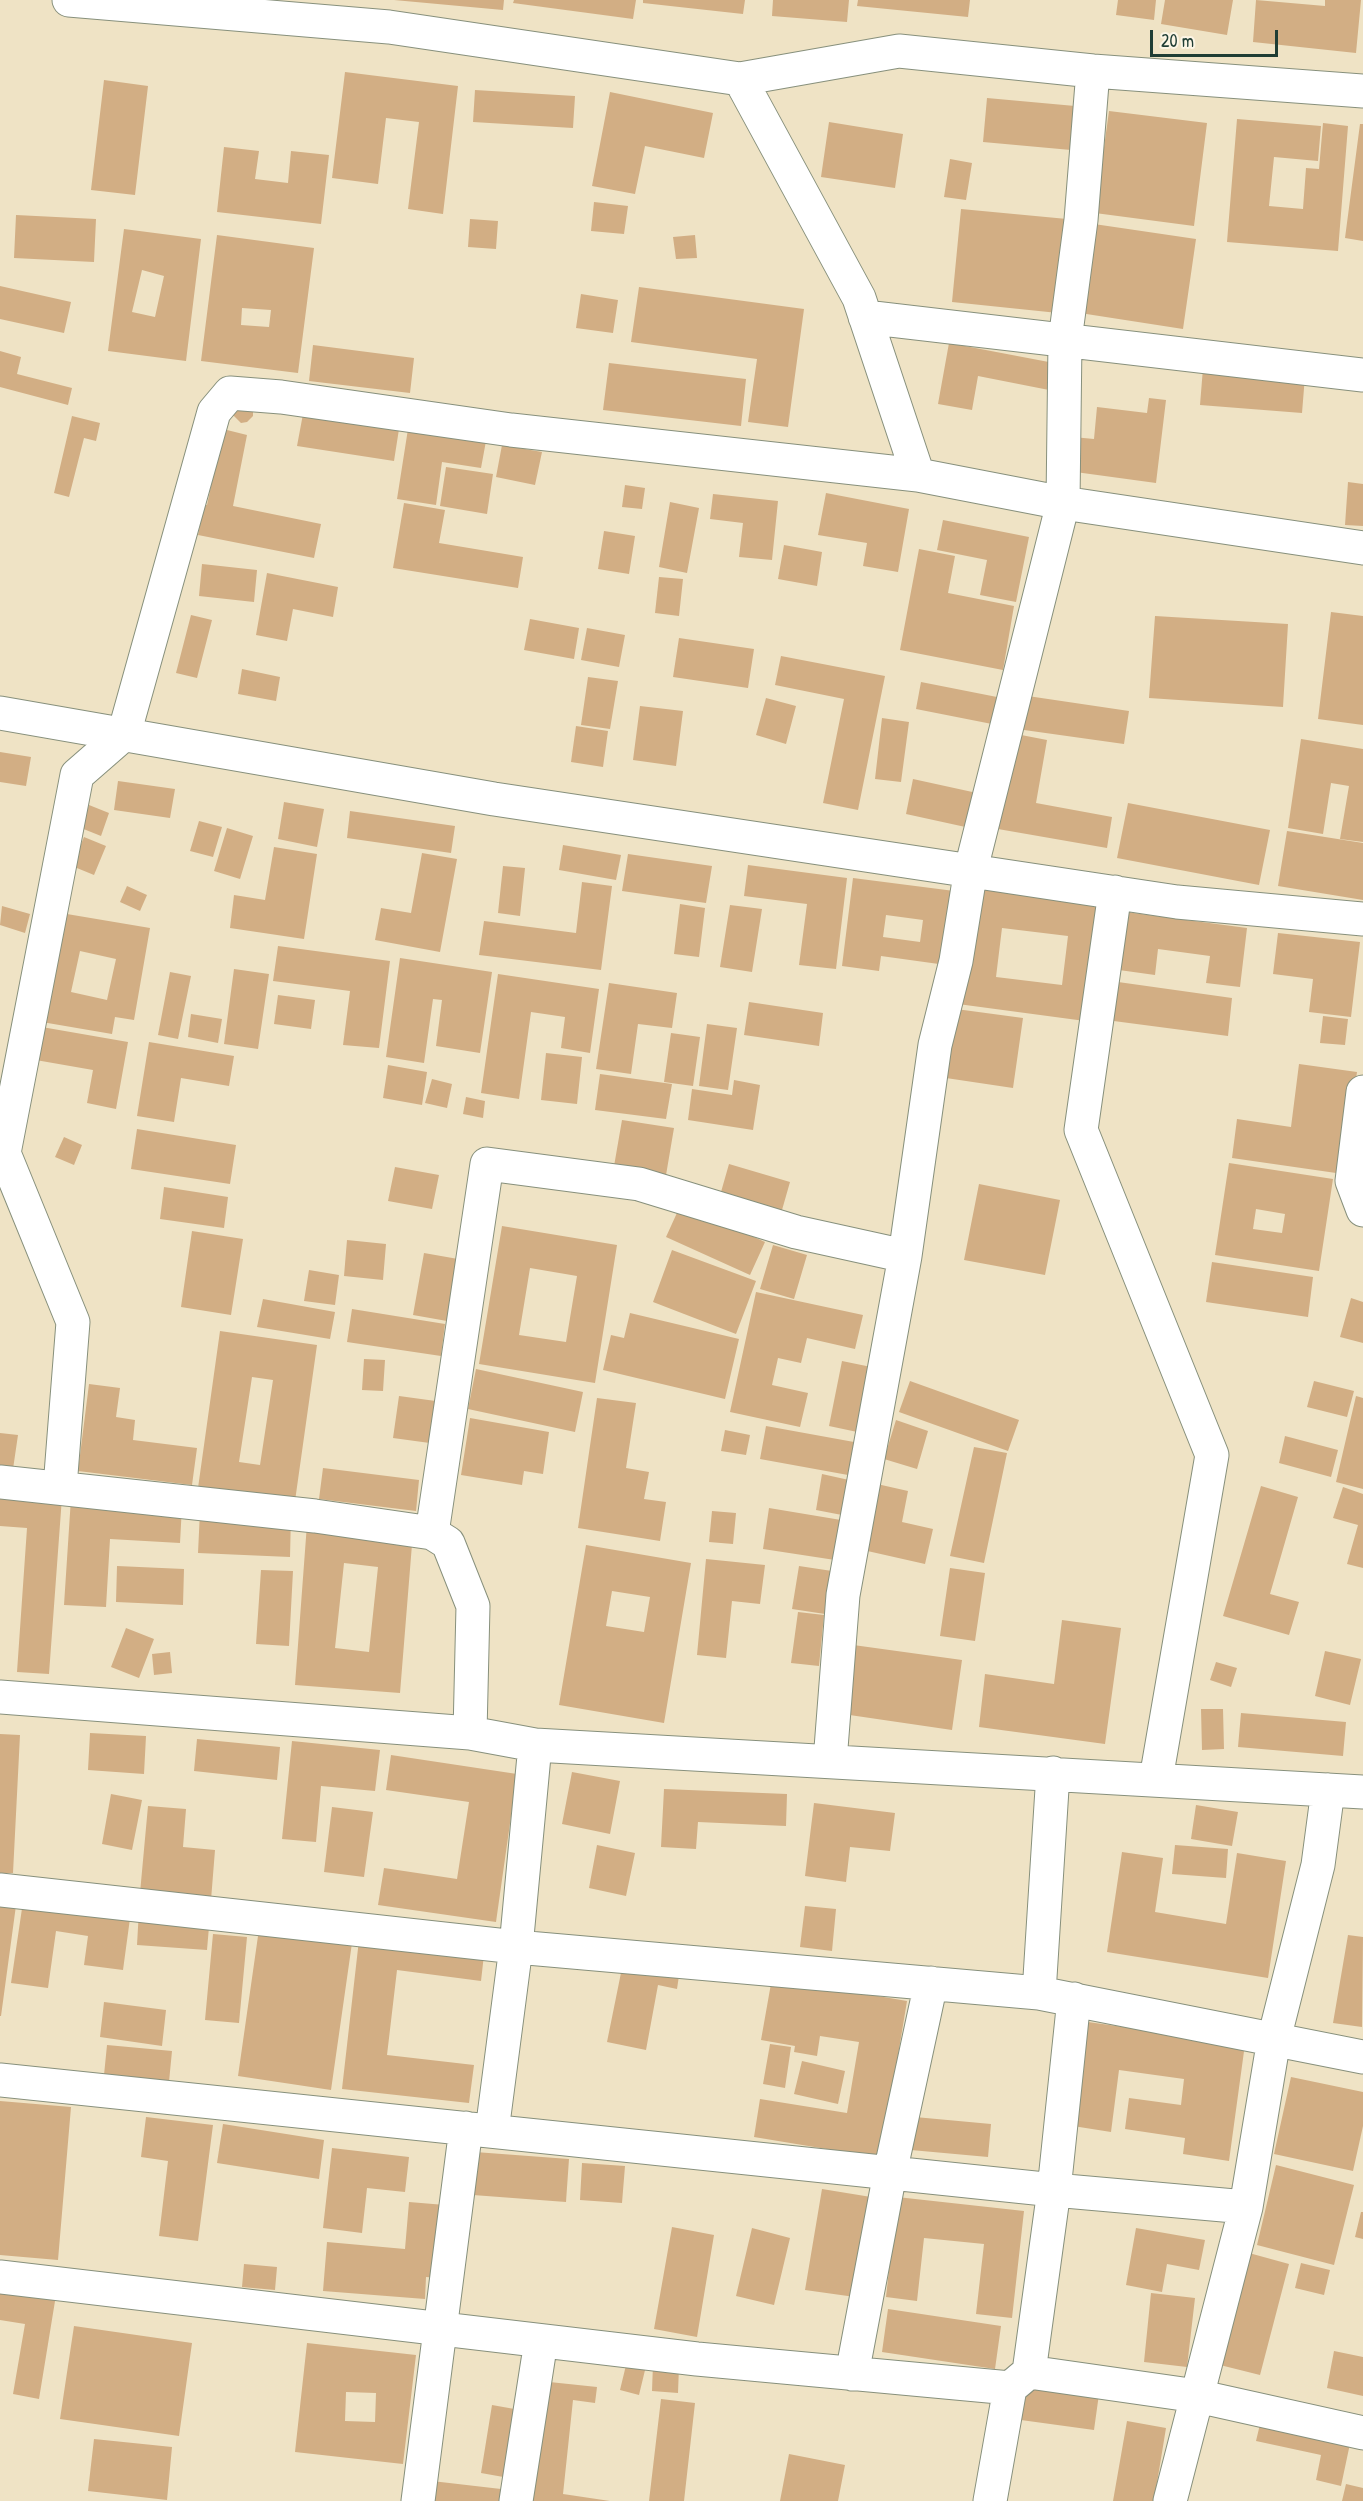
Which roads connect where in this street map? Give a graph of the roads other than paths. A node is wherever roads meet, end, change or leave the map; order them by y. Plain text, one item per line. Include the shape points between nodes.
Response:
1 (69, 0) edge
2 (1093, 71) junction
3 (740, 79) junction
4 (1363, 90) edge
5 (865, 317) junction
6 (1065, 340) junction
7 (1363, 375) edge
8 (918, 475) junction
9 (1063, 503) junction
10 (1363, 549) edge
11 (0, 713) edge
12 (124, 734) junction
13 (971, 869) junction
14 (1115, 892) junction
15 (1363, 919) edge
16 (1363, 1092) edge
17 (1363, 1210) edge
18 (905, 1256) junction
19 (0, 1482) edge
20 (60, 1487) junction
21 (432, 1533) junction
22 (0, 1697) edge
23 (470, 1733) junction
24 (535, 1745) junction
25 (830, 1761) junction
26 (1053, 1773) junction
27 (1156, 1779) junction
28 (1328, 1790) junction
29 (1363, 1792) edge
30 (0, 1890) edge
31 (516, 1947) junction
32 (931, 1983) junction
33 (1039, 1993) junction
34 (1074, 2000) junction
35 (1274, 2039) junction
36 (1363, 2057) edge
37 (0, 2080) edge
38 (479, 2130) junction
39 (890, 2173) junction
40 (1054, 2190) junction
41 (1246, 2207) junction
42 (0, 2277) edge
43 (441, 2330) junction
44 (541, 2341) junction
45 (852, 2374) junction
46 (1019, 2380) junction
47 (1197, 2396) junction
48 (1363, 2433) edge
49 (418, 2501) edge
50 (516, 2501) edge
51 (990, 2501) edge
52 (1170, 2501) edge

1 - 3 street via 389,27
2 - 3 street via 899,51
2 - 4 street
2 - 6 street via 1081,220
3 - 5 street via 859,298
5 - 6 street
5 - 8 street
6 - 7 street
6 - 9 street
8 - 9 street
8 - 12 street via 511,430 230,393 214,412
9 - 10 street
9 - 13 street
11 - 12 street
12 - 13 street via 494,799
12 - 20 street via 77,775 4,1153 73,1322
13 - 14 street
13 - 18 street via 956,961 935,1045
14 - 15 street via 1177,902
14 - 27 street via 1081,1130 1212,1455
16 - 17 street via 1352,1181
18 - 21 street via 796,1232 639,1184 487,1164
18 - 25 street via 843,1595
19 - 20 street
20 - 21 street
21 - 23 street via 448,1543 473,1606
22 - 23 street
23 - 24 street
24 - 25 street
24 - 31 street
25 - 26 street
26 - 27 street
26 - 33 street
27 - 28 street
28 - 29 street
28 - 35 street via 1318,1865
30 - 31 street
31 - 32 street
31 - 38 street
32 - 33 street
32 - 39 street
33 - 34 street
34 - 35 street
34 - 40 street
35 - 36 street
35 - 41 street
37 - 38 street
38 - 39 street
38 - 43 street
39 - 40 street
39 - 45 street
40 - 41 street
40 - 46 street
41 - 47 street
42 - 43 street
43 - 44 street
43 - 49 street
44 - 45 street
44 - 50 street
45 - 46 street
46 - 47 street
46 - 51 street
47 - 48 street
47 - 52 street

